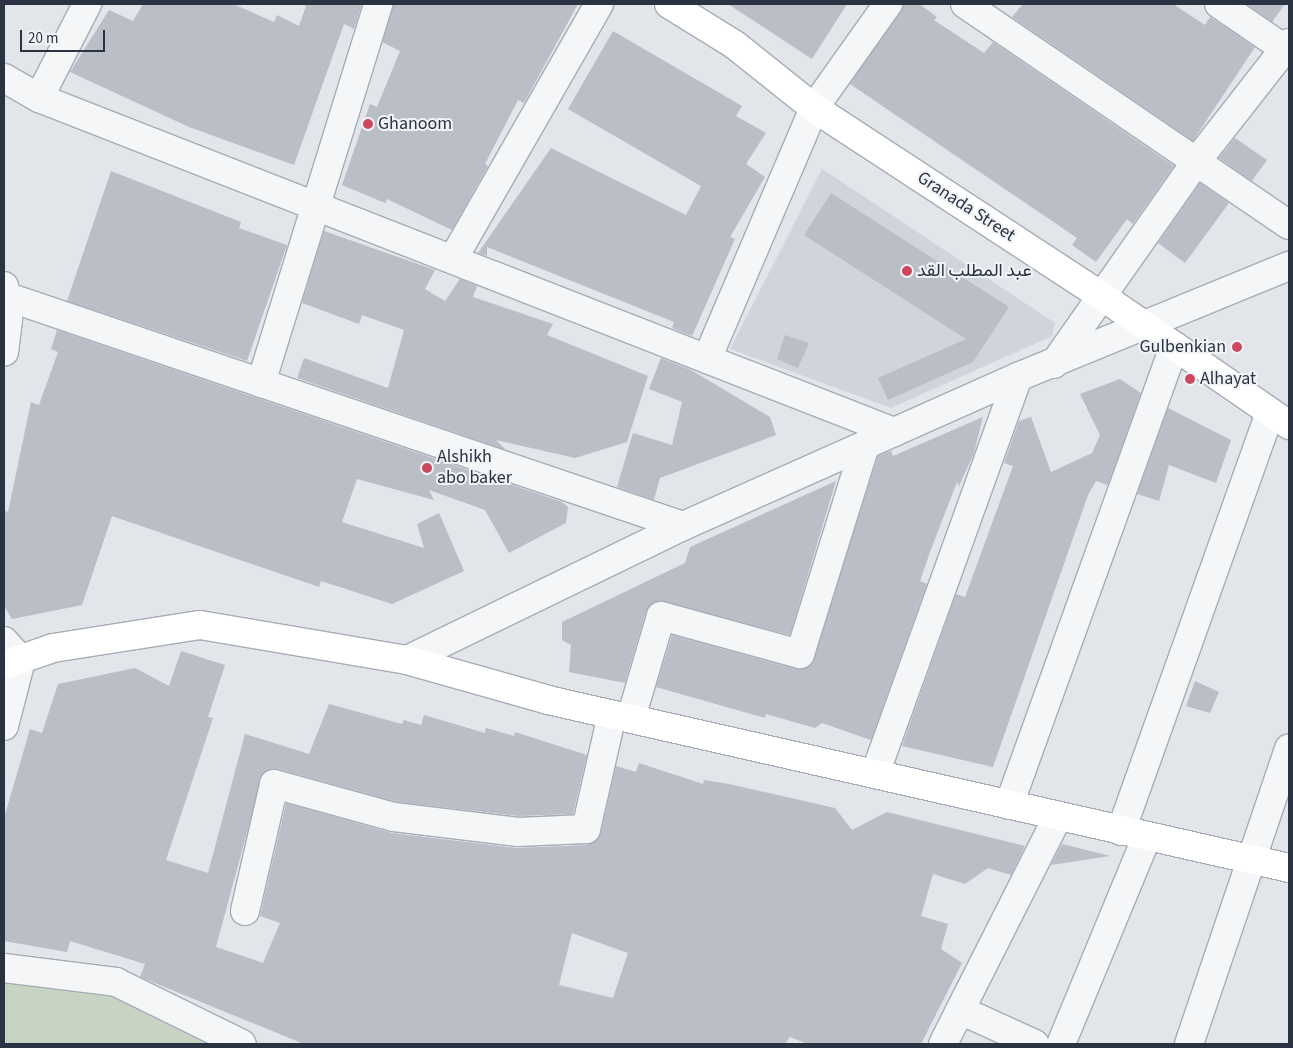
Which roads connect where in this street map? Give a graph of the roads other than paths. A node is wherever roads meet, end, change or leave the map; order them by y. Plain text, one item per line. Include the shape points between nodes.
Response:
1 (87, 4) edge
2 (378, 4) edge
3 (599, 4) edge
4 (669, 4) edge
5 (888, 4) edge
6 (965, 4) edge
7 (1219, 4) edge
8 (1288, 48) edge
9 (4, 78) edge
10 (39, 98) junction
11 (814, 108) junction
12 (1196, 162) junction
13 (315, 206) junction
14 (1289, 225) edge
15 (453, 259) junction
16 (1289, 266) edge
17 (4, 291) edge
18 (1103, 296) junction
19 (1143, 324) junction
20 (1174, 346) junction
21 (4, 352) edge
22 (707, 359) junction
23 (1052, 366) junction
24 (1018, 377) junction
25 (261, 383) junction
26 (1280, 419) edge
27 (894, 432) junction
28 (864, 448) junction
29 (683, 526) junction
30 (10, 655) edge
31 (407, 660) junction
32 (622, 716) junction
33 (4, 726) edge
34 (1289, 748) edge
35 (875, 774) junction
36 (1009, 805) junction
37 (1058, 816) junction
38 (1121, 830) junction
39 (1147, 836) junction
40 (1249, 859) junction
41 (1289, 868) edge
42 (244, 911) dead end
43 (4, 968) edge
44 (960, 1010) junction
45 (242, 1044) edge
46 (943, 1044) edge
47 (1035, 1044) edge
48 (1061, 1044) edge
49 (1189, 1044) edge

1 - 10 street
2 - 13 street
3 - 15 street
4 - 11 main road, Granada Street via 735,45
5 - 11 street
6 - 12 street
7 - 8 street
8 - 12 street
9 - 10 street
10 - 13 street
11 - 18 main road, Granada Street
11 - 22 street
12 - 14 street
12 - 18 street
13 - 15 street
13 - 25 street
15 - 22 street
16 - 19 street
17 - 21 street via 8,320
17 - 25 street
18 - 19 main road, Granada Street
18 - 23 street
19 - 20 main road, Granada Street
19 - 23 street
20 - 26 main road, Granada Street
20 - 36 street
22 - 27 street
23 - 24 street
24 - 27 street
24 - 35 street
25 - 29 street
26 - 38 street
27 - 28 street
28 - 29 street
28 - 32 street via 800,654 661,616
29 - 31 street
30 - 31 main road via 200,625
30 - 33 street
31 - 32 main road
32 - 35 main road
32 - 42 street via 586,829 518,832 394,817 274,784
34 - 40 street
35 - 36 main road
36 - 37 main road
37 - 38 main road
37 - 44 street
38 - 39 main road
39 - 40 main road
39 - 48 street
40 - 41 main road
40 - 49 street
43 - 45 street via 116,982
44 - 46 street
44 - 47 street

